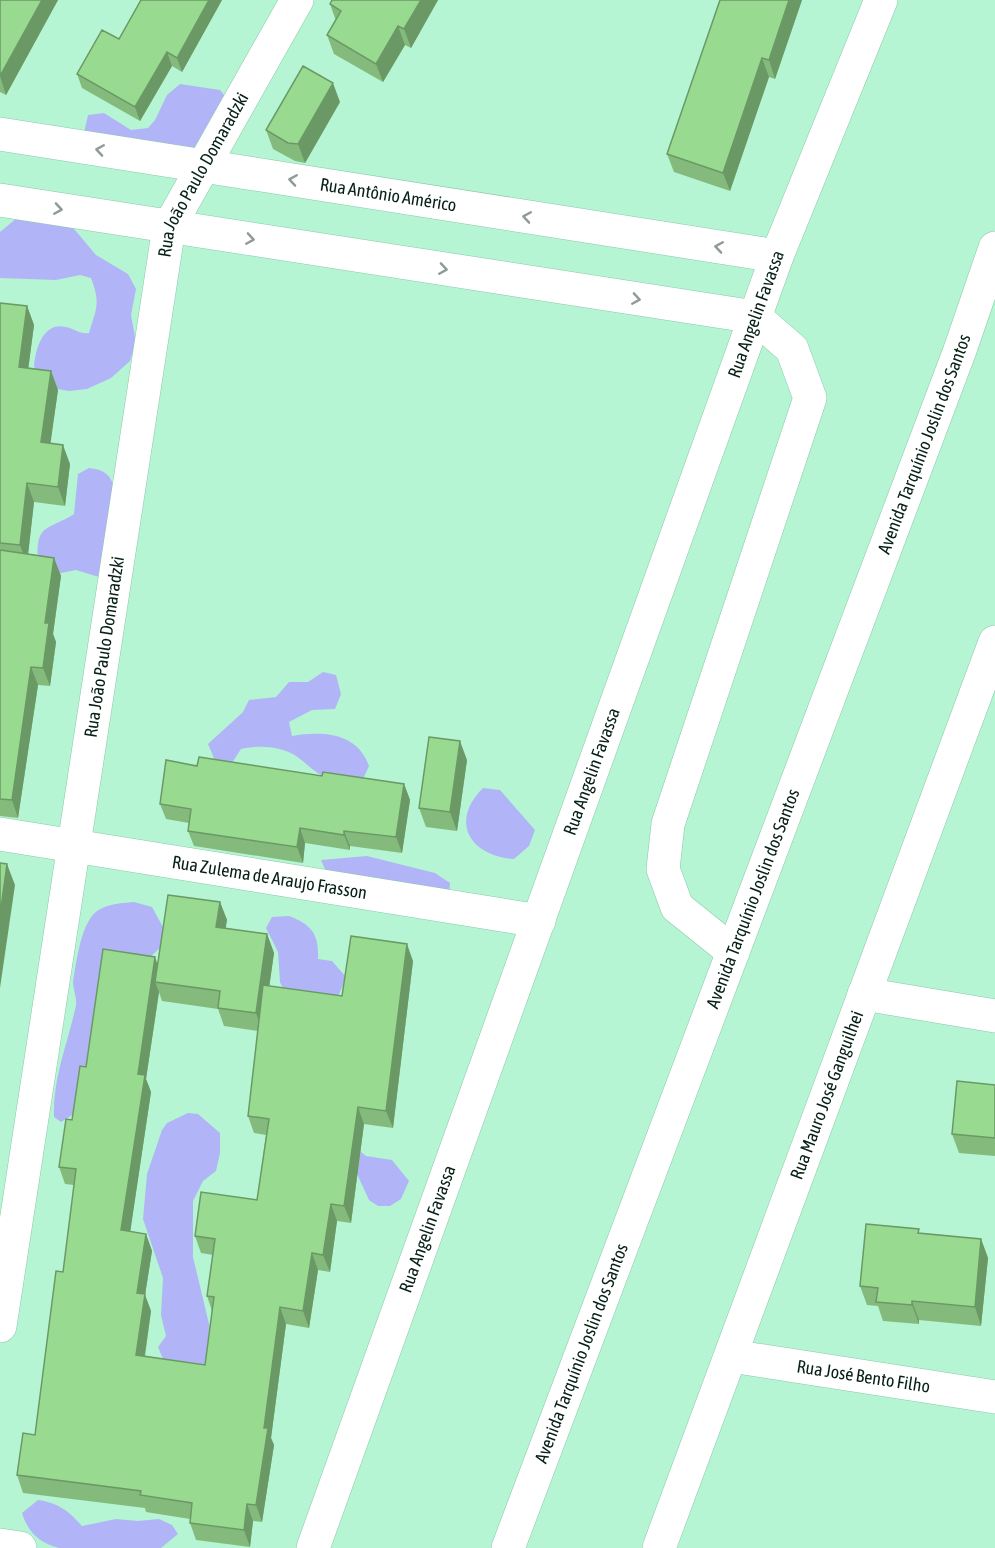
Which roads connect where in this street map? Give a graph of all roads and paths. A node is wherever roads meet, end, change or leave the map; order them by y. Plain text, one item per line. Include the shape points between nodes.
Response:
1 (297, 0) edge
2 (882, 0) edge
3 (0, 134) edge
4 (203, 166) junction
5 (0, 200) edge
6 (170, 227) junction
7 (995, 249) edge
8 (777, 256) junction
9 (755, 317) junction
10 (995, 642) edge
11 (0, 834) edge
12 (75, 846) junction
13 (539, 921) junction
14 (733, 952) junction
15 (864, 994) junction
16 (995, 1016) edge
17 (0, 1326) edge
18 (731, 1356) junction
19 (995, 1397) edge
20 (0, 1545) edge
21 (20, 1548) edge
22 (313, 1548) edge
23 (508, 1548) edge
24 (659, 1548) edge

1 - 4 street, Rua João Paulo Domaradzki
2 - 8 street, Rua Angelin Favassa
4 -> 3 street, Rua Antônio Américo
4 - 6 street, Rua João Paulo Domaradzki
8 -> 4 street, Rua Antônio Américo
5 -> 6 street
6 -> 9 street
6 - 12 street, Rua João Paulo Domaradzki
7 - 14 street, Avenida Tarquínio Joslin dos Santos
8 - 9 street, Rua Angelin Favassa
9 - 13 street, Rua Angelin Favassa
9 - 14 street via 792,349 810,398 668,824 663,869 677,907
10 - 15 street, Rua Mauro José Ganguilhei
11 - 12 street, Rua Zulema de Araujo Frasson
12 - 13 street, Rua Zulema de Araujo Frasson
12 - 17 street, Rua João Paulo Domaradzki
13 - 22 street, Rua Angelin Favassa
14 - 23 street, Avenida Tarquínio Joslin dos Santos
15 - 16 street
15 - 18 street, Rua Mauro José Ganguilhei
18 - 19 street, Rua José Bento Filho
18 - 24 street, Rua Mauro José Ganguilhei
20 - 21 street

